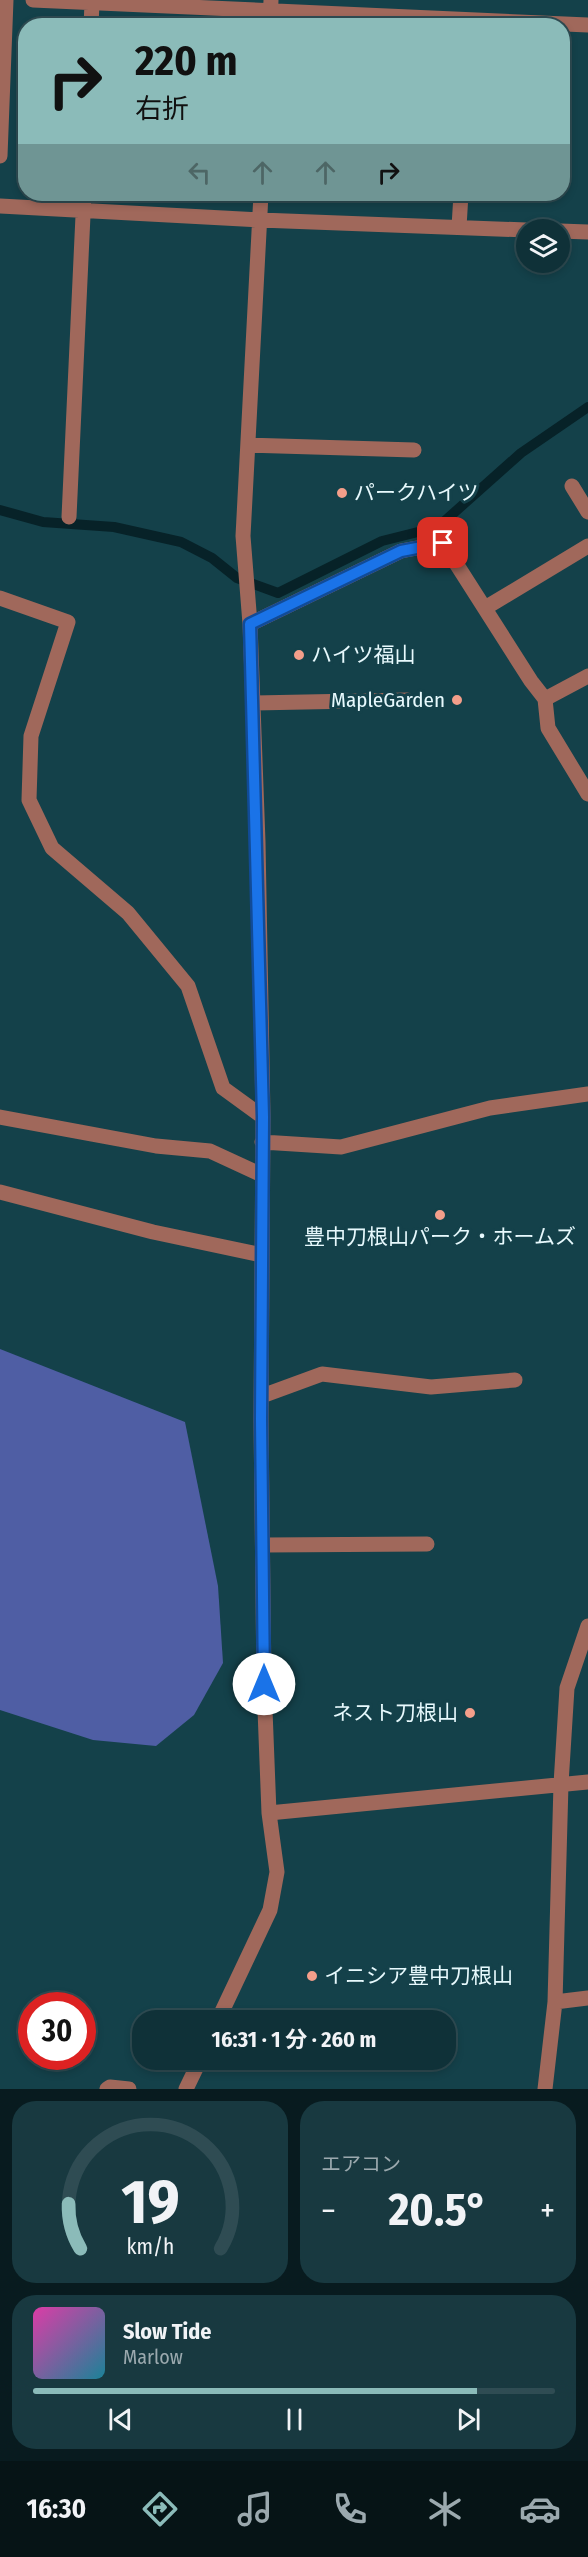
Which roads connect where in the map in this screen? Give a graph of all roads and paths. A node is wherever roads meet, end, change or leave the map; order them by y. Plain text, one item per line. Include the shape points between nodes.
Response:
1 (6, 0) edge
2 (33, 0) edge
3 (92, 3) junction
4 (270, 12) edge
5 (92, 18) edge
6 (379, 18) edge
7 (570, 25) edge
8 (588, 25) edge
9 (0, 156) edge
10 (84, 201) edge
11 (261, 201) edge
12 (461, 201) edge
13 (0, 206) edge
14 (84, 210) junction
15 (260, 220) junction
16 (459, 227) junction
17 (516, 230) edge
18 (570, 231) edge
19 (588, 232) edge
20 (249, 445) junction
21 (414, 450) dead end
22 (572, 486) dead end
23 (588, 512) edge
24 (69, 517) dead end
25 (588, 546) edge
26 (0, 598) edge
27 (485, 608) junction
28 (250, 624) junction
29 (588, 676) edge
30 (545, 699) junction
31 (407, 700) dead end
32 (253, 704) junction
33 (588, 794) edge
34 (588, 1094) edge
35 (0, 1117) edge
36 (263, 1117) junction
37 (262, 1142) junction
38 (262, 1175) junction
39 (0, 1192) edge
40 (262, 1255) junction
41 (515, 1380) dead end
42 (262, 1396) junction
43 (428, 1544) dead end
44 (264, 1545) junction
45 (588, 1626) edge
46 (588, 1782) edge
47 (561, 1784) junction
48 (269, 1813) junction
49 (588, 1998) edge
50 (555, 2002) junction
51 (223, 2010) edge
52 (195, 2070) edge
53 (107, 2089) edge
54 (129, 2089) edge
55 (186, 2089) edge
56 (545, 2089) edge

1 - 9 street
2 - 3 street
3 - 4 street
3 - 5 street
4 - 6 street
7 - 8 street
10 - 14 street
11 - 15 street
12 - 16 street
13 - 14 street
14 - 15 street
14 - 24 street
15 - 16 street
15 - 20 street
16 - 17 street
18 - 19 street
20 - 21 street
20 - 28 street via 243,536
22 - 23 street
25 - 27 street
26 - 36 street via 68,622 31,736 29,800 52,848 128,913 188,986 223,1088
27 - 28 street via 443,543 401,551
27 - 30 street
28 - 32 street
29 - 30 street
30 - 33 street via 548,728
31 - 32 street
32 - 36 street
34 - 37 street via 490,1108 341,1147
35 - 38 street via 156,1146 210,1150
36 - 37 street
37 - 38 street
38 - 40 street
39 - 40 street via 153,1232
40 - 42 street
41 - 42 street via 431,1386 322,1374
42 - 44 street
43 - 44 street
44 - 48 street
45 - 47 street via 567,1688
46 - 47 street
47 - 48 street
47 - 50 street
48 - 51 street via 277,1872 270,1910
49 - 50 street
50 - 56 street
52 - 55 street
53 - 54 street

